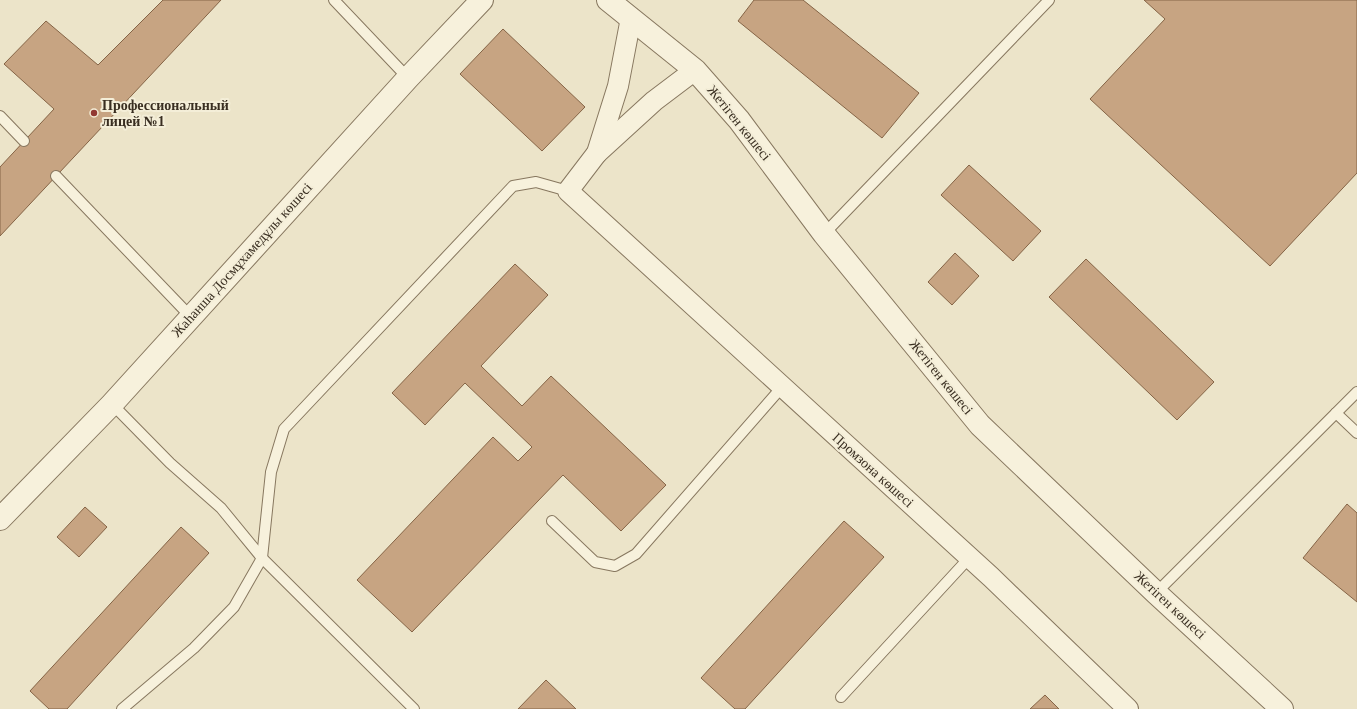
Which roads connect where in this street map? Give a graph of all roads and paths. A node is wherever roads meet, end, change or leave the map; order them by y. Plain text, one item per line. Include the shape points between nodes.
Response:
1 (334, 0) edge
2 (482, 0) edge
3 (608, 0) edge
4 (1049, 0) edge
5 (631, 18) junction
6 (695, 70) junction
7 (408, 78) junction
8 (0, 116) edge
9 (24, 141) dead end
10 (597, 153) junction
11 (56, 176) dead end
12 (568, 191) junction
13 (824, 234) junction
14 (190, 317) junction
15 (782, 387) junction
16 (1357, 392) edge
17 (112, 404) junction
18 (1336, 413) junction
19 (1357, 433) edge
20 (0, 519) edge
21 (552, 521) dead end
22 (262, 558) junction
23 (969, 558) junction
24 (1156, 593) junction
25 (841, 697) dead end
26 (122, 709) edge
27 (414, 709) edge
28 (1128, 709) edge
29 (1282, 709) edge

1 - 7 lane
2 - 7 street, Жаһанша Досмұхамедұлы көшесі
3 - 5 street, Жетіген көшесі
4 - 13 lane
5 - 6 street, Жетіген көшесі
5 - 10 street via 618,86
6 - 10 street via 654,101
6 - 13 street, Жетіген көшесі via 739,120
7 - 14 street, Жаһанша Досмұхамедұлы көшесі
8 - 9 lane
10 - 12 street
11 - 14 lane
12 - 15 street, Промзона көшесі
12 - 22 lane via 536,182 513,186 284,429 271,472
13 - 24 street, Жетіген көшесі via 980,424
14 - 17 street, Жаһанша Досмұхамедұлы көшесі
15 - 21 lane via 636,554 615,566 595,562
15 - 23 street, Промзона көшесі
16 - 18 lane
17 - 20 street, Жаһанша Досмұхамедұлы көшесі
17 - 22 lane via 170,463 221,508
18 - 19 lane
18 - 24 lane
22 - 26 lane via 234,607 194,648
22 - 27 lane
23 - 25 lane
23 - 28 street, Промзона көшесі
24 - 29 street, Жетіген көшесі

